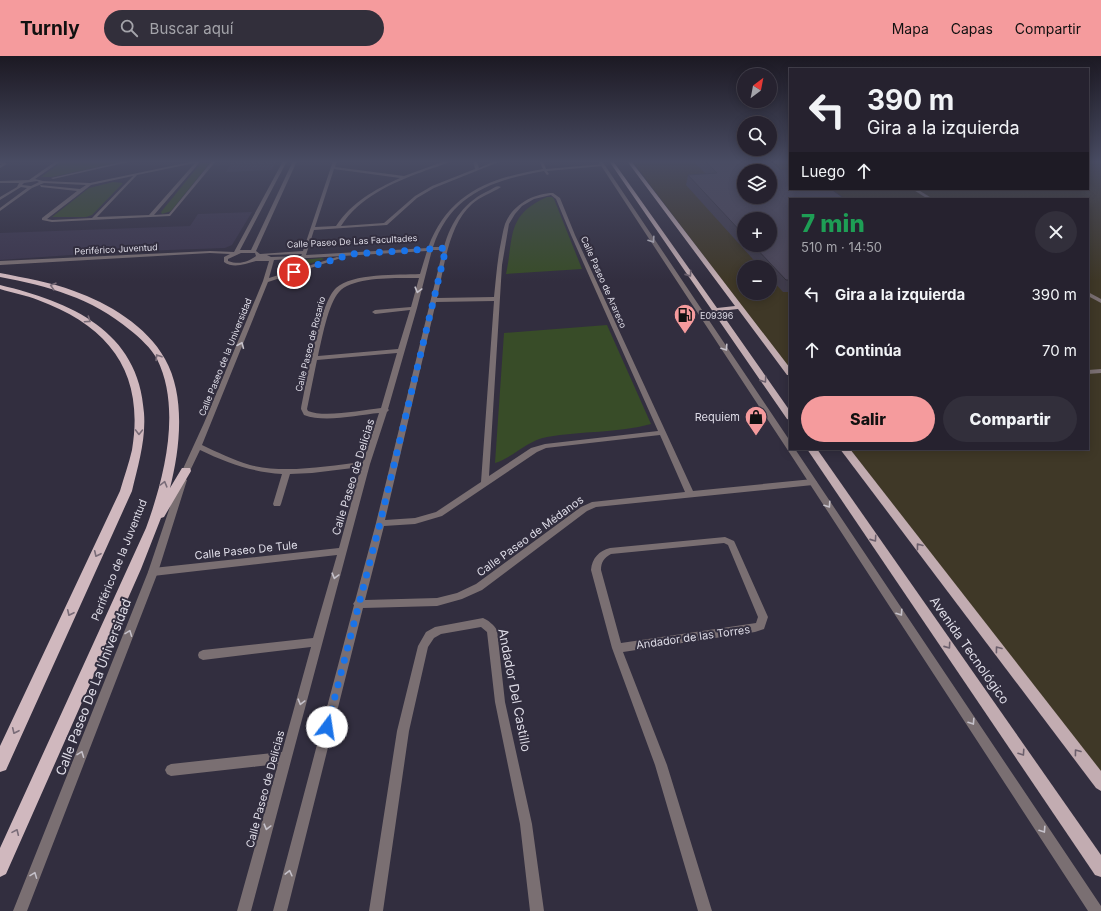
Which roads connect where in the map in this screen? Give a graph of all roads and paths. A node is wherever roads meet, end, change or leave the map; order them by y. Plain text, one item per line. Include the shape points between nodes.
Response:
1 (13, 201) edge
2 (67, 201) edge
3 (111, 201) edge
4 (164, 201) edge
5 (181, 201) edge
6 (265, 201) edge
7 (276, 201) edge
8 (321, 201) edge
9 (363, 201) edge
10 (412, 201) edge
11 (462, 201) edge
12 (473, 201) edge
13 (530, 201) edge
14 (559, 201) edge
15 (626, 201) edge
16 (639, 201) edge
17 (659, 201) edge
18 (0, 210) edge
19 (150, 216) junction
20 (94, 218) junction
21 (264, 226) junction
22 (251, 227) junction
23 (337, 228) junction
24 (312, 229) junction
25 (446, 246) junction
26 (431, 247) junction
27 (253, 251) junction
28 (234, 253) junction
29 (260, 254) junction
30 (352, 254) junction
31 (304, 255) junction
32 (254, 260) junction
33 (272, 260) junction
34 (0, 263) edge
35 (0, 275) edge
36 (422, 276) junction
37 (266, 281) junction
38 (0, 287) edge
39 (1089, 295) edge
40 (496, 299) junction
41 (433, 300) junction
42 (1101, 301) edge
43 (414, 308) junction
44 (741, 308) junction
45 (714, 310) junction
46 (374, 312) dead end
47 (400, 351) junction
48 (315, 358) junction
49 (1101, 371) edge
50 (789, 372) edge
51 (1089, 372) edge
52 (385, 410) junction
53 (789, 416) edge
54 (661, 433) junction
55 (789, 445) edge
56 (198, 446) junction
57 (792, 450) edge
58 (813, 450) edge
59 (846, 450) edge
60 (366, 464) junction
61 (186, 471) junction
62 (287, 472) junction
63 (813, 482) junction
64 (485, 483) junction
65 (690, 494) junction
66 (277, 504) dead end
67 (380, 523) junction
68 (149, 531) junction
69 (342, 551) junction
70 (153, 572) junction
71 (358, 604) junction
72 (317, 642) junction
73 (617, 648) junction
74 (203, 655) dead end
75 (286, 757) junction
76 (0, 764) edge
77 (171, 770) dead end
78 (1101, 783) edge
79 (0, 868) edge
80 (1101, 869) edge
81 (20, 911) edge
82 (244, 911) edge
83 (280, 911) edge
84 (376, 911) edge
85 (537, 911) edge
86 (704, 911) edge
87 (1096, 911) edge

1 - 18 street
2 - 20 street via 45,218 46,220
3 - 20 street
4 - 19 street
5 - 19 street via 170,215
6 - 22 street
7 - 21 street
8 - 24 street
9 - 23 street via 352,209
10 - 23 street via 385,224
11 - 26 street, Calle Paseo de Delicias via 444,218
12 - 25 street, Calle Paseo de Delicias via 456,220
13 - 40 street, Calle Paseo de Arareco via 521,205 507,224
14 - 54 street, Calle Paseo de Arareco
15 -> 55 street
16 -> 45 main road
17 - 44 main road
19 - 20 street
21 - 22 street
21 - 27 street
22 - 28 street
23 - 24 street
24 - 31 street
25 - 26 street, Calle Paseo De Las Facultades
25 - 41 street, Calle Paseo de Delicias
26 - 30 street, Calle Paseo De Las Facultades
26 - 31 street, Calle Paseo De Las Facultades
26 - 36 street, Calle Paseo de Delicias
27 - 28 street, Periférico Juventud
27 - 29 street
28 - 32 street, Calle Paseo De Las Facultades via 226,258 226,262 238,264
28 - 34 street, Periférico Juventud
29 - 31 street, Calle Paseo De Las Facultades
29 - 32 street
29 - 33 street
30 - 31 street, Calle Paseo De Las Facultades
30 - 37 street
31 - 33 street, Calle Paseo De Las Facultades
32 - 33 street, Calle Paseo De Las Facultades
33 - 37 street, Calle Paseo de la Universidad
68 -> 35 highway, Periférico de la Juventud via 170,464 174,420 170,390 161,360 144,337 106,307 78,294 49,285
36 -> 43 street, Calle Paseo de Delicias
36 - 48 street, Calle Paseo de Rosario via 362,280 337,290 332,295
56 -> 37 street, Calle Paseo de la Universidad
38 -> 76 highway, Periférico de la Juventud via 66,307 100,328 127,362 136,384 139,416 134,468 126,491
39 - 42 street
40 - 41 street
40 - 64 street, Calle Paseo de Arareco
41 - 67 street, Calle Paseo de Delicias
43 - 46 street
43 - 47 street, Calle Paseo de Delicias
44 - 45 main road
44 - 50 main road
45 -> 53 main road
47 - 48 street
47 - 52 street, Calle Paseo de Delicias
48 - 52 street, Calle Paseo de Rosario via 305,412 322,415
49 - 51 street
52 - 60 street, Calle Paseo de Delicias
54 - 64 street via 545,446 534,450
54 - 65 street, Calle Paseo de Arareco
56 - 61 street, Calle Paseo de la Universidad
56 - 62 street via 243,465
57 - 63 street
58 -> 80 main road, Avenida Tecnológico
78 -> 59 main road, Avenida Tecnológico
60 - 62 street
60 - 69 street, Calle Paseo de Delicias
61 - 68 highway
61 - 70 street, Calle Paseo De La Universidad
62 - 66 street
63 - 65 street, Calle Paseo de Médanos
63 -> 87 street
64 - 67 street via 439,514 415,521
65 - 71 street, Calle Paseo de Médanos via 590,506 479,587 459,596 437,602
67 - 71 street, Calle Paseo de Delicias
79 -> 68 highway, Periférico de la Juventud
69 - 70 street, Calle Paseo De Tule
69 -> 72 street, Calle Paseo de Delicias
81 -> 70 street, Calle Paseo De La Universidad
83 -> 71 street, Calle Paseo de Delicias
72 - 74 street
72 -> 75 street, Calle Paseo de Delicias
73 - 73 street, Andador de las Torres via 596,570 602,555 610,551 725,540 731,543 763,617 760,626
73 - 86 street, Andador de las Torres via 661,765
75 - 77 street
75 -> 82 street, Calle Paseo de Delicias
84 - 85 street, Andador Del Castillo via 403,731 423,646 430,635 439,630 483,622 492,630 500,702 526,824

